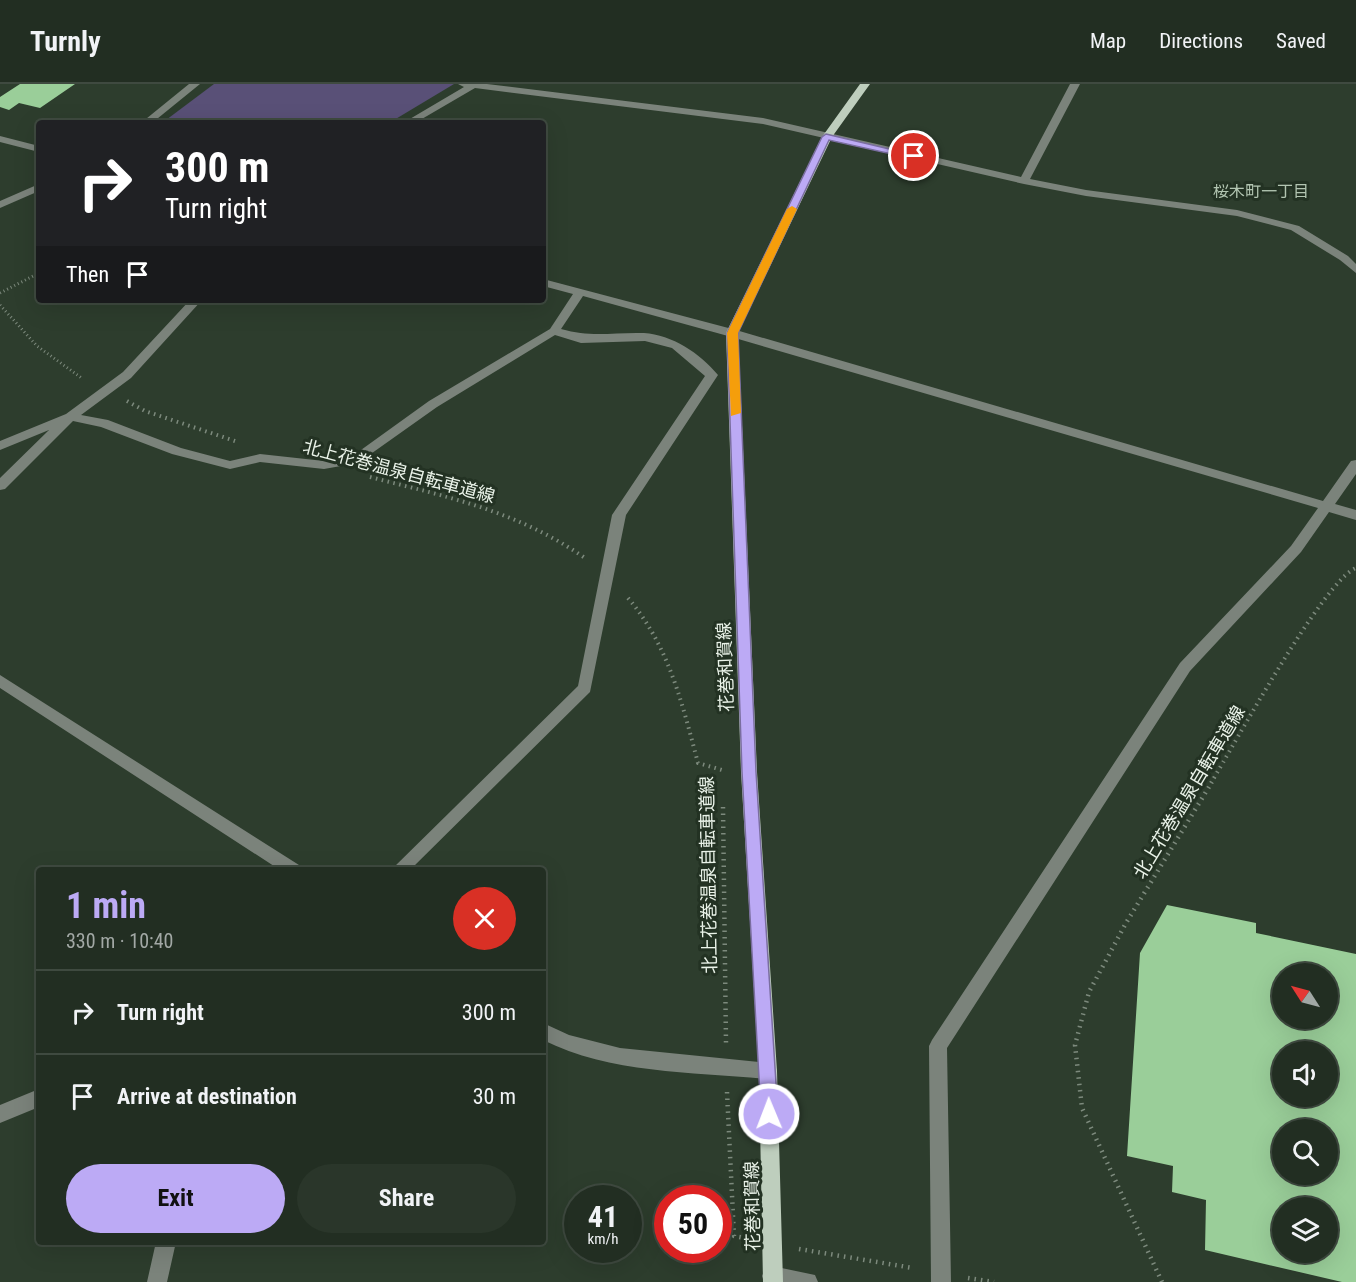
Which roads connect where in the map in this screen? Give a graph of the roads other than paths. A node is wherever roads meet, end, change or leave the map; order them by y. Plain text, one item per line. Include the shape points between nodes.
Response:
1 (195, 84) edge
2 (865, 84) edge
3 (1076, 84) edge
4 (467, 85) edge
5 (150, 120) edge
6 (413, 120) edge
7 (826, 137) junction
8 (0, 139) edge
9 (36, 148) edge
10 (1024, 181) junction
11 (36, 188) edge
12 (0, 205) edge
13 (1356, 270) edge
14 (546, 283) edge
15 (580, 292) junction
16 (193, 303) edge
17 (554, 331) junction
18 (732, 333) junction
19 (70, 417) junction
20 (0, 446) edge
21 (1356, 464) edge
22 (0, 486) edge
23 (1326, 507) junction
24 (1356, 515) edge
25 (0, 681) edge
26 (288, 867) edge
27 (402, 867) edge
28 (546, 1033) edge
29 (768, 1071) junction
30 (36, 1099) edge
31 (0, 1114) edge
32 (165, 1245) edge
33 (941, 1278) edge
34 (772, 1279) edge
35 (157, 1282) edge
36 (808, 1282) edge

1 - 5 street
2 - 7 main road, 花巻和賀線
3 - 10 street
4 - 6 street
4 - 7 street via 704,112 763,121
7 - 10 street
7 - 18 main road, 花巻和賀線
8 - 9 street
10 - 13 street via 1237,213 1295,228 1344,258
11 - 12 street
14 - 15 street
15 - 17 street
15 - 18 street
16 - 19 street via 127,375
17 - 19 street via 433,404 358,459 324,465 260,458 230,465 177,451 104,423
17 - 27 street via 581,339 645,337 676,345 712,375 619,515 585,688
18 - 23 street
18 - 29 main road, 花巻和賀線 via 749,772
19 - 20 street
19 - 22 street
21 - 23 street
23 - 24 street
23 - 33 street via 1296,549 1185,667 938,1046
25 - 26 street
28 - 29 street via 558,1041 627,1057
29 - 34 main road, 花巻和賀線
30 - 31 street
32 - 35 street
34 - 36 street

